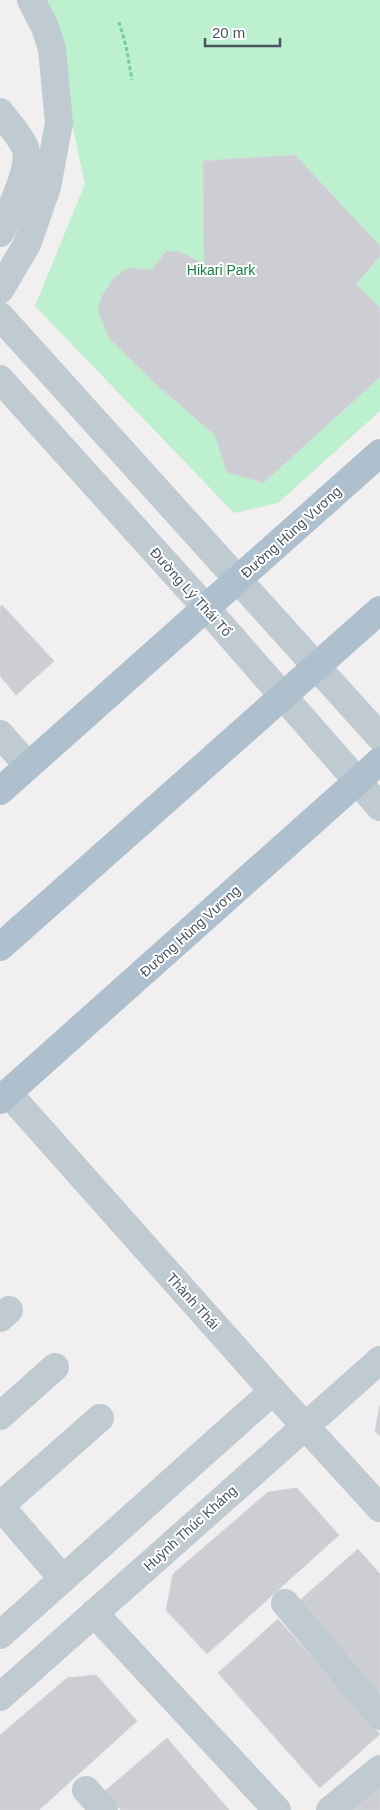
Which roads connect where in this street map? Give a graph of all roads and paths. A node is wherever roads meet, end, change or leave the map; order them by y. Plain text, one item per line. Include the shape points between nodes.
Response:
1 (31, 0) edge
2 (119, 22) dead end
3 (132, 80) dead end
4 (0, 112) edge
5 (2, 221) edge
6 (27, 244) junction
7 (0, 290) edge
8 (0, 316) edge
9 (0, 379) edge
10 (380, 453) edge
11 (237, 580) junction
12 (206, 608) junction
13 (380, 610) edge
14 (316, 666) junction
15 (282, 696) junction
16 (0, 734) edge
17 (380, 737) edge
18 (380, 762) edge
19 (28, 766) junction
20 (357, 782) junction
21 (0, 790) edge
22 (380, 807) edge
23 (0, 947) edge
24 (4, 1096) edge
25 (380, 1360) edge
26 (55, 1367) dead end
27 (273, 1391) junction
28 (0, 1416) edge
29 (100, 1418) dead end
30 (305, 1426) junction
31 (0, 1506) edge
32 (380, 1508) edge
33 (63, 1579) junction
34 (285, 1603) dead end
35 (94, 1613) junction
36 (0, 1635) edge
37 (0, 1696) edge
38 (380, 1716) edge
39 (380, 1769) edge
40 (277, 1810) edge
41 (330, 1810) edge

1 - 6 street via 52,49 59,123 47,187
2 - 3 path
4 - 5 street via 23,142 27,160
5 - 6 street
6 - 7 street
8 - 11 street
9 - 12 street, Đường Lý Thái Tổ
10 - 11 main road, Đường Hùng Vương
11 - 12 main road, Đường Hùng Vương
11 - 14 street
12 - 15 street, Đường Lý Thái Tổ
12 - 19 main road, Đường Hùng Vương
13 - 14 main road
14 - 15 main road
14 - 17 street
15 - 20 street, Đường Lý Thái Tổ
15 - 23 main road
16 - 19 street
18 - 20 main road, Đường Hùng Vương
19 - 21 main road, Đường Hùng Vương
20 - 22 street, Đường Lý Thái Tổ
20 - 24 main road, Đường Hùng Vương
24 - 27 street, Thành Thái
25 - 30 street, Huỳnh Thúc Kháng
26 - 28 street
27 - 30 street, Thành Thái
27 - 33 street
29 - 31 street
30 - 32 street, Thành Thái
30 - 35 street, Huỳnh Thúc Kháng
31 - 33 street
33 - 36 street
34 - 38 street
35 - 37 street, Huỳnh Thúc Kháng
35 - 40 street
39 - 41 street

